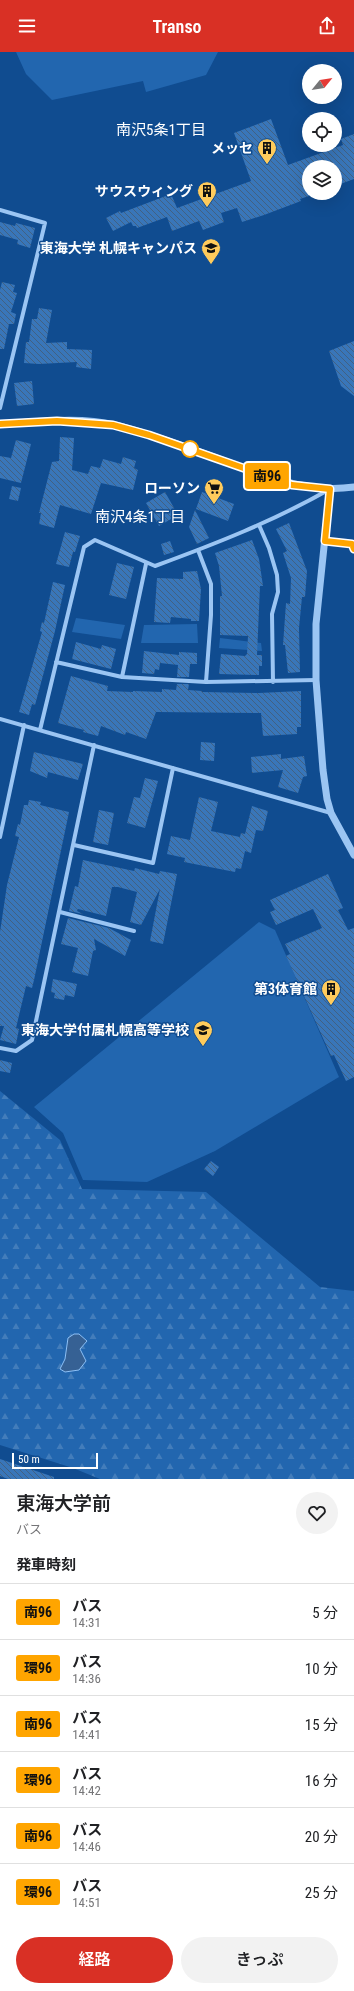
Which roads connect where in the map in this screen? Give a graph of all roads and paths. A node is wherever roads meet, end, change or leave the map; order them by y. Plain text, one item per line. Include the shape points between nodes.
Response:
1 (0, 210) edge
2 (0, 408) edge
3 (0, 424) edge
4 (354, 487) edge
5 (330, 489) junction
6 (259, 525) junction
7 (198, 550) junction
8 (146, 564) junction
9 (56, 662) junction
10 (122, 677) junction
11 (316, 680) junction
12 (206, 682) junction
13 (273, 682) junction
14 (0, 718) edge
15 (24, 725) junction
16 (40, 730) junction
17 (94, 745) junction
18 (173, 768) junction
19 (331, 813) junction
20 (0, 837) edge
21 (74, 845) junction
22 (354, 855) edge
23 (60, 912) junction
24 (134, 931) dead end
25 (0, 1048) edge

1 - 2 street via 45,224
3 - 5 street via 57,421 113,425 292,485
4 - 5 street
5 - 6 street via 295,509
5 - 11 street via 316,624
6 - 7 street
6 - 13 street via 277,575 278,592 271,627
7 - 8 street via 155,566
7 - 12 street via 211,584
8 - 9 street via 95,540 84,547
8 - 10 street
9 - 10 street
9 - 16 street
10 - 12 street
11 - 13 street
11 - 19 street via 323,770
12 - 13 street
14 - 15 street
15 - 16 street
15 - 20 street
16 - 17 street
17 - 18 street
17 - 21 street
18 - 19 street
18 - 21 street via 153,864
19 - 22 street
21 - 23 street
23 - 24 street
23 - 25 street via 32,1040 16,1051

